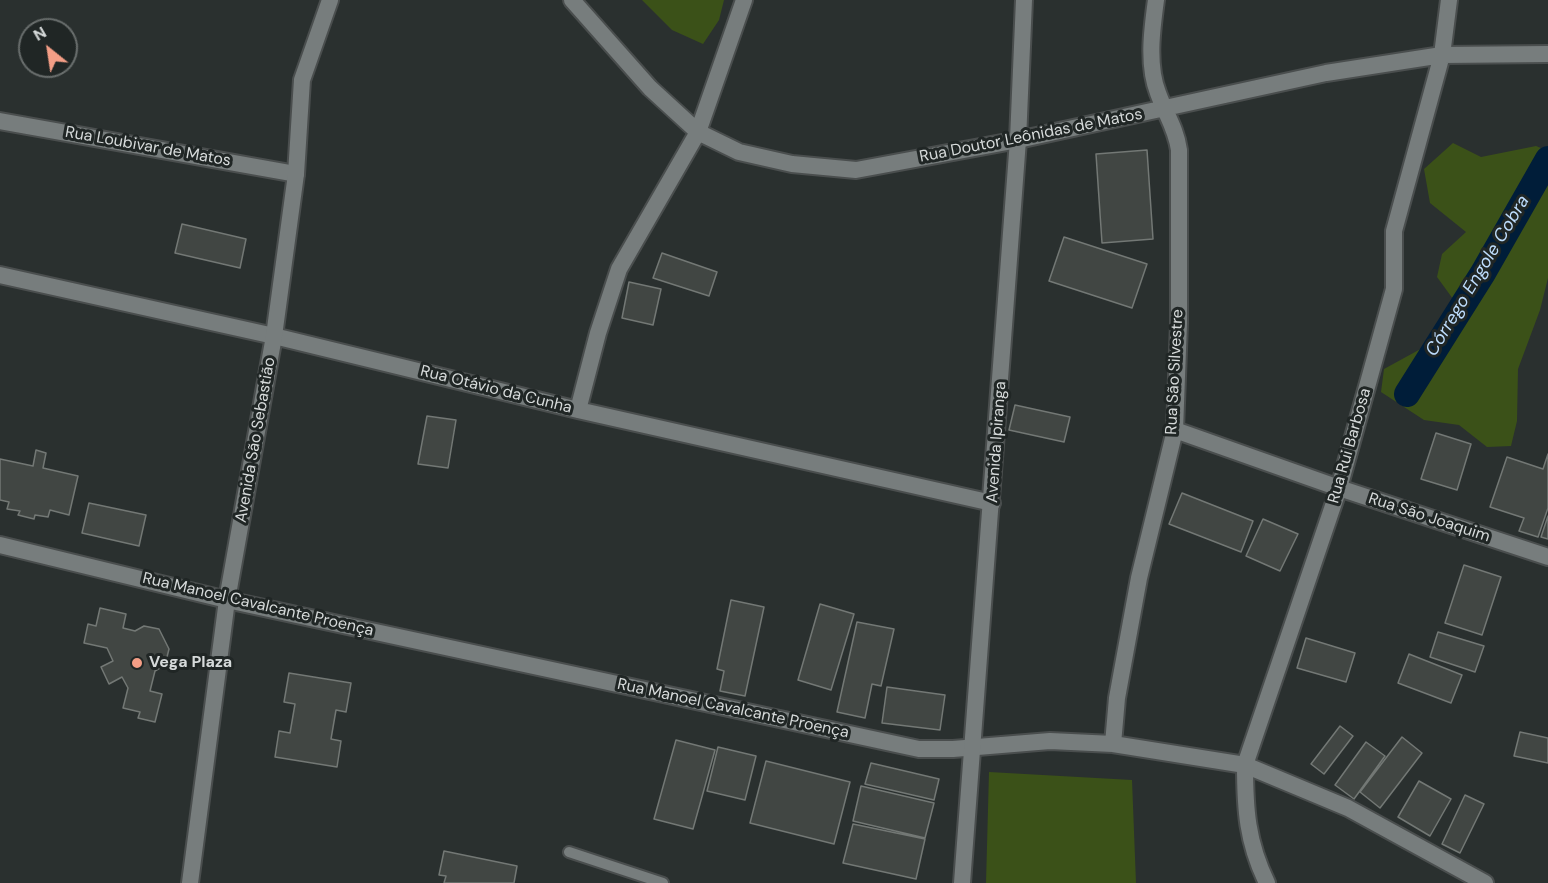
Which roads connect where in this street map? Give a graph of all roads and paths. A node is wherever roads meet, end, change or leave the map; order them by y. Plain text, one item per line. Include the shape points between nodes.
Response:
1 (330, 0) edge
2 (572, 0) edge
3 (744, 0) edge
4 (1024, 0) edge
5 (1156, 0) edge
6 (1449, 0) edge
7 (1548, 54) edge
8 (1442, 56) junction
9 (1166, 109) junction
10 (0, 121) edge
11 (698, 132) junction
12 (1018, 140) junction
13 (296, 174) junction
14 (0, 274) edge
15 (274, 336) junction
16 (578, 410) junction
17 (1175, 430) junction
18 (1339, 488) junction
19 (992, 502) junction
20 (0, 545) edge
21 (1548, 557) edge
22 (227, 600) junction
23 (1113, 744) junction
24 (974, 747) junction
25 (1245, 765) junction
26 (569, 852) dead end
27 (1454, 867) junction
28 (190, 883) edge
29 (663, 883) edge
30 (962, 883) edge
31 (1267, 883) edge
32 (1468, 883) edge
33 (1485, 883) edge

1 - 13 street, Avenida São Sebastião via 302,81
2 - 11 street, Rua Doutor Leônidas de Matos via 650,88
3 - 11 street
4 - 12 street, Avenida Ipiranga
5 - 9 street, Rua São Silvestre via 1152,71
6 - 8 street, Rua Rui Barbosa
7 - 8 street, Rua Doutor Leônidas de Matos
8 - 9 street, Rua Doutor Leônidas de Matos via 1326,73
8 - 18 street, Rua Rui Barbosa via 1394,231 1394,289
9 - 12 street, Rua Doutor Leônidas de Matos
9 - 17 street, Rua São Silvestre via 1179,150
10 - 13 street, Rua Loubivar de Matos
11 - 12 street, Rua Doutor Leônidas de Matos via 739,152 792,164 856,170
11 - 16 street via 619,269
12 - 19 street, Avenida Ipiranga
13 - 15 street, Avenida São Sebastião
14 - 15 street, Rua Otávio da Cunha
15 - 16 street, Rua Otávio da Cunha
15 - 22 street, Avenida São Sebastião
16 - 19 street, Rua Otávio da Cunha
17 - 18 street, Rua São Joaquim
17 - 23 street, Rua São Silvestre via 1137,589 1117,698
18 - 21 street, Rua São Joaquim
18 - 25 street, Rua Rui Barbosa
19 - 24 street, Avenida Ipiranga
20 - 22 street, Rua Manoel Cavalcante Proença
22 - 24 street, Rua Manoel Cavalcante Proença via 919,749
22 - 28 street, Avenida São Sebastião
23 - 24 street, Rua Manoel Cavalcante Proença via 1050,741
23 - 25 street, Rua Manoel Cavalcante Proença
24 - 30 street, Avenida Ipiranga
25 - 27 street, Rua Manoel Cavalcante Proença via 1348,808
25 - 31 street, Rua Rui Barbosa via 1245,813 1255,859
26 - 29 lane
27 - 32 street, Rua Manoel Cavalcante Proença
27 - 33 street, Rua Manoel Cavalcante Proença

